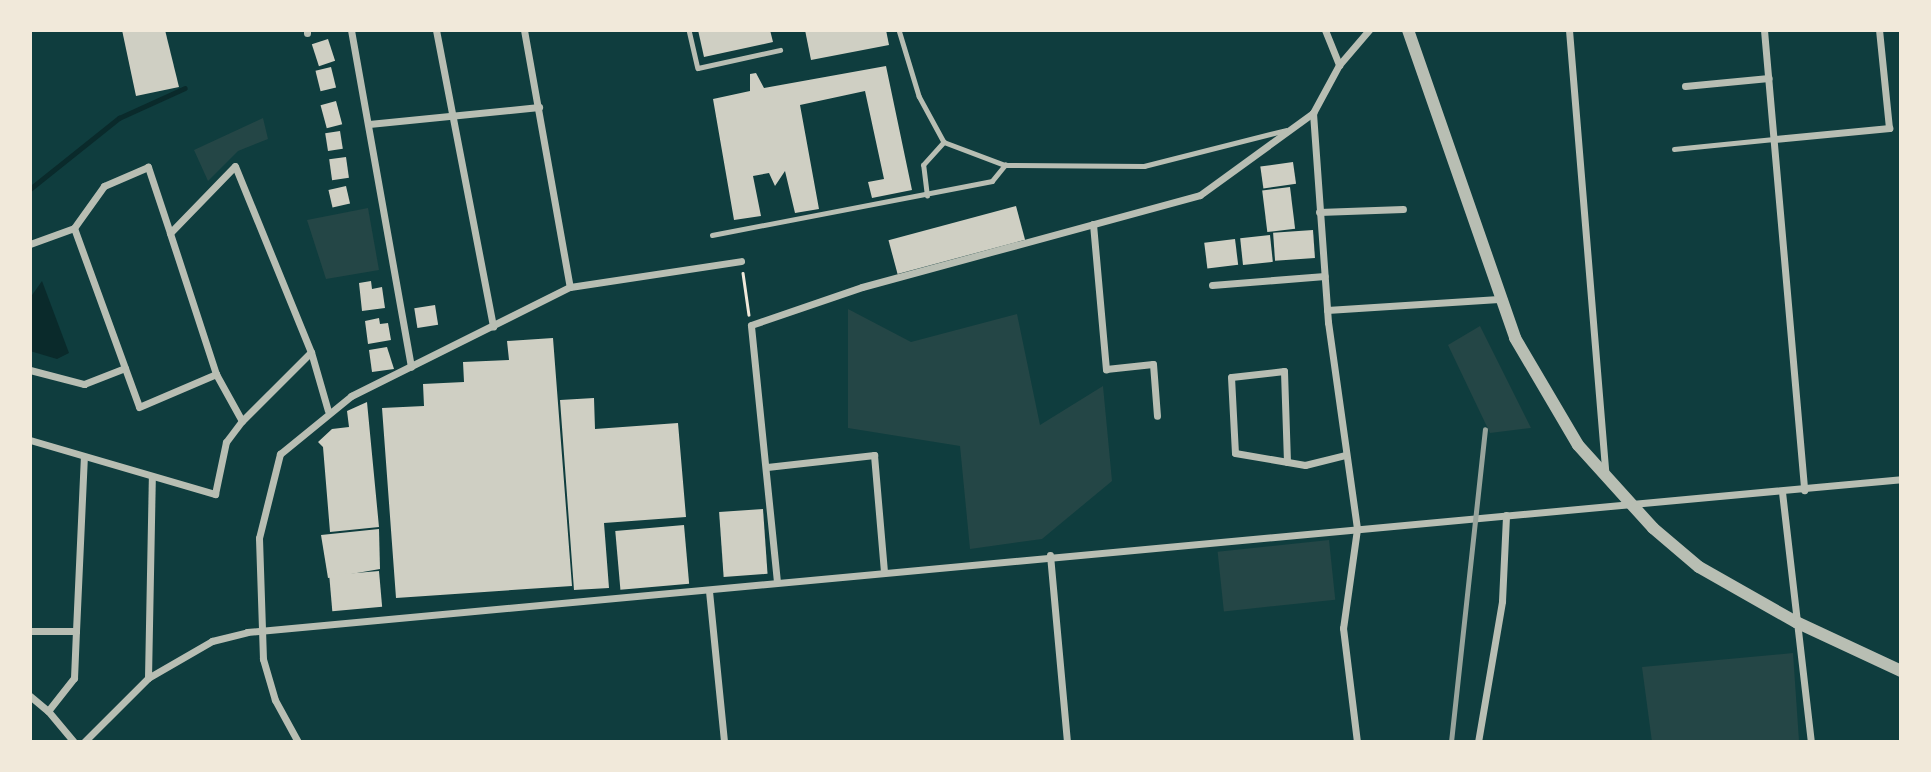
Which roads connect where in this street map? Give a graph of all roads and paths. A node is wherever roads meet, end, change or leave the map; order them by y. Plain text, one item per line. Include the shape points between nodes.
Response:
1 (351, 30) edge
2 (436, 30) edge
3 (524, 30) edge
4 (689, 30) edge
5 (899, 30) edge
6 (1325, 30) edge
7 (1369, 30) edge
8 (1408, 30) edge
9 (1569, 30) edge
10 (1764, 30) edge
11 (1879, 30) edge
12 (780, 50) dead end
13 (1339, 65) junction
14 (1769, 78) junction
15 (1685, 86) dead end
16 (539, 107) junction
17 (451, 112) junction
18 (1312, 113) junction
19 (369, 124) junction
20 (1294, 128) junction
21 (1775, 139) junction
22 (944, 142) junction
23 (1674, 149) dead end
24 (1006, 165) junction
25 (928, 196) junction
26 (1403, 209) dead end
27 (1319, 212) junction
28 (1093, 224) junction
29 (74, 228) junction
30 (170, 233) junction
31 (712, 235) dead end
32 (30, 244) edge
33 (741, 261) dead end
34 (1325, 276) junction
35 (744, 282) dead end
36 (1212, 285) dead end
37 (570, 287) junction
38 (1499, 299) junction
39 (1327, 310) junction
40 (751, 325) junction
41 (493, 327) junction
42 (311, 352) junction
43 (411, 367) junction
44 (125, 368) junction
45 (30, 370) edge
46 (216, 374) junction
47 (328, 411) junction
48 (1157, 416) dead end
49 (242, 421) junction
50 (30, 440) edge
51 (1345, 455) junction
52 (84, 458) junction
53 (1287, 462) junction
54 (767, 467) junction
55 (1606, 477) junction
56 (152, 478) junction
57 (1901, 480) edge
58 (1804, 490) junction
59 (1782, 492) junction
60 (1630, 503) junction
61 (1502, 515) junction
62 (1357, 529) junction
63 (1050, 555) junction
64 (884, 571) junction
65 (777, 582) junction
66 (709, 591) junction
67 (1796, 622) junction
68 (30, 631) edge
69 (76, 631) junction
70 (262, 631) junction
71 (1901, 671) edge
72 (148, 678) junction
73 (30, 696) edge
74 (48, 711) junction
75 (75, 742) edge
76 (84, 742) edge
77 (298, 742) edge
78 (724, 742) edge
79 (1067, 742) edge
80 (1357, 742) edge
81 (1478, 742) edge
82 (1811, 742) edge

1 - 19 street
2 - 17 street
3 - 16 street
4 - 12 lane via 698,68
5 - 22 lane via 919,96
6 - 13 street
7 - 13 street
8 - 38 street
9 - 55 street
10 - 14 street
11 - 21 street via 1889,128
13 - 18 street
14 - 15 street
14 - 21 street
16 - 17 street
16 - 37 street
17 - 19 street
17 - 41 street
18 - 20 street
18 - 27 street
19 - 43 street
20 - 24 lane via 1144,166
20 - 28 street via 1200,195
21 - 23 lane
21 - 58 street
22 - 24 lane
22 - 25 lane via 922,164
24 - 25 lane via 992,181
25 - 31 lane
26 - 27 street
27 - 34 street
28 - 40 street
28 - 48 street via 1106,369 1153,364
29 - 30 street via 104,186 148,167
29 - 32 street
29 - 44 street
30 - 42 street via 235,166
30 - 46 street
33 - 37 street
34 - 36 street
34 - 39 street
35 - 40 path
37 - 41 street
38 - 39 street
38 - 55 street via 1544,393
39 - 51 street
40 - 54 street
41 - 43 street
42 - 47 street
42 - 49 street
43 - 47 street
44 - 45 street via 84,384
44 - 46 street via 139,407
46 - 49 street
47 - 70 street via 280,454 272,475 259,538
49 - 56 street via 226,442 215,494
50 - 52 street
51 - 53 street via 1306,465
51 - 62 street
52 - 56 street
52 - 69 street
53 - 53 street via 1284,371 1231,377 1235,453
54 - 64 street via 874,455
54 - 65 street
55 - 60 street
56 - 72 street
57 - 58 street
58 - 59 street
59 - 60 street
59 - 67 street
60 - 61 street
60 - 67 street via 1699,567
61 - 62 street
61 - 81 street via 1502,601
62 - 63 street
62 - 80 street via 1343,628
63 - 64 street
63 - 79 street
64 - 65 street
65 - 66 street
66 - 70 street
66 - 78 street
67 - 71 street
67 - 82 street
68 - 69 street
69 - 74 street via 74,678
70 - 72 street via 212,641
70 - 77 street via 266,676
72 - 76 street
73 - 74 street
74 - 75 street

